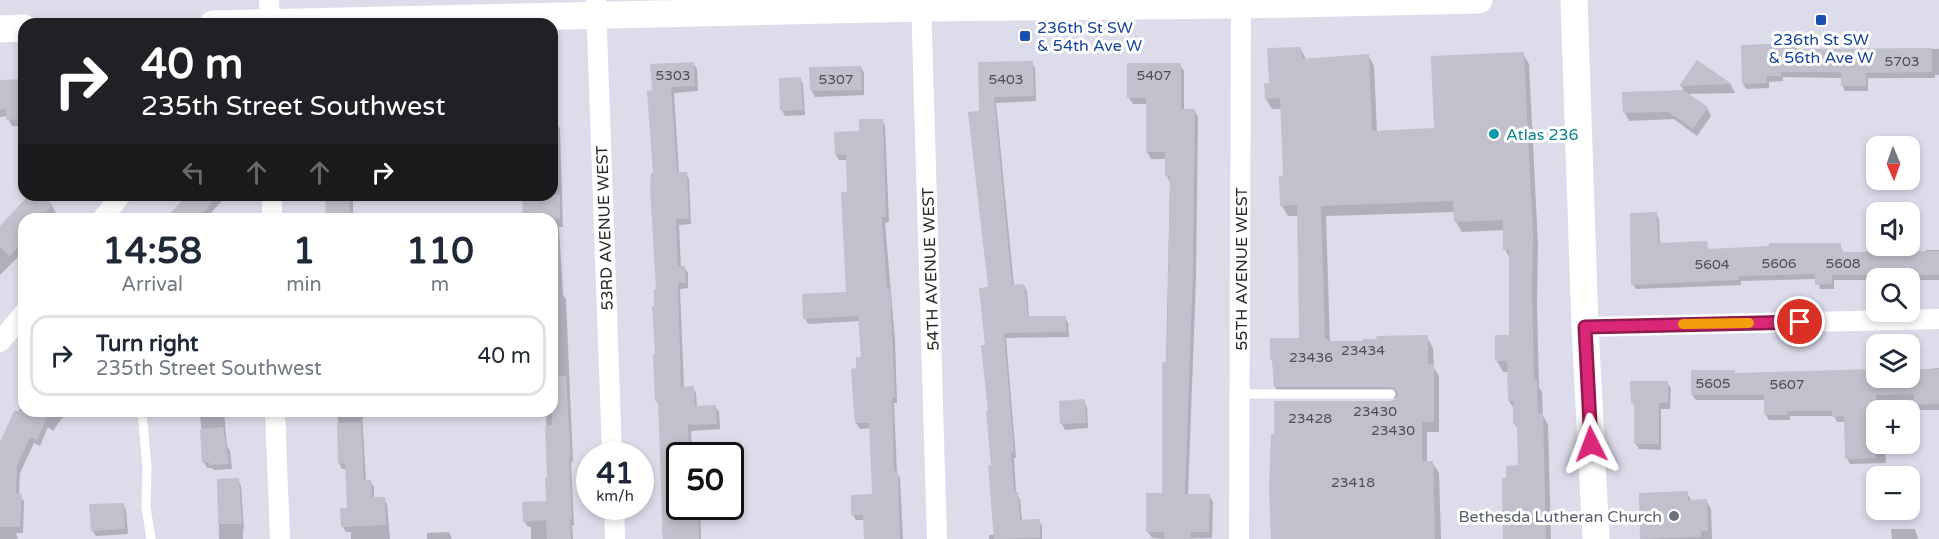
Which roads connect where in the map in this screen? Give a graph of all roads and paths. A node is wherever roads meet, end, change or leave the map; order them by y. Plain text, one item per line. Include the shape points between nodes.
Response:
1 (1479, 0) edge
2 (1574, 0) edge
3 (1241, 3) edge
4 (922, 4) edge
5 (596, 8) edge
6 (269, 16) edge
7 (18, 28) edge
8 (0, 29) edge
9 (116, 201) edge
10 (107, 213) edge
11 (1939, 319) edge
12 (18, 320) edge
13 (1585, 327) junction
14 (0, 342) edge
15 (1240, 394) junction
16 (1391, 394) dead end
17 (143, 417) edge
18 (275, 417) edge
19 (612, 442) edge
20 (614, 520) edge
21 (151, 539) edge
22 (279, 539) edge
23 (615, 539) edge
24 (938, 539) edge
25 (1239, 539) edge
26 (1596, 539) edge

1 - 3 main road
2 - 13 main road
3 - 4 main road
3 - 15 street, 55TH AVENUE WEST
4 - 5 main road
4 - 24 street, 54TH AVENUE WEST
5 - 6 main road
5 - 19 street, 53RD AVENUE WEST
7 - 8 main road
9 - 10 street
11 - 13 street
12 - 14 street
13 - 26 main road
15 - 16 lane
15 - 25 street, 55TH AVENUE WEST
17 - 21 lane
18 - 22 street
20 - 23 street

